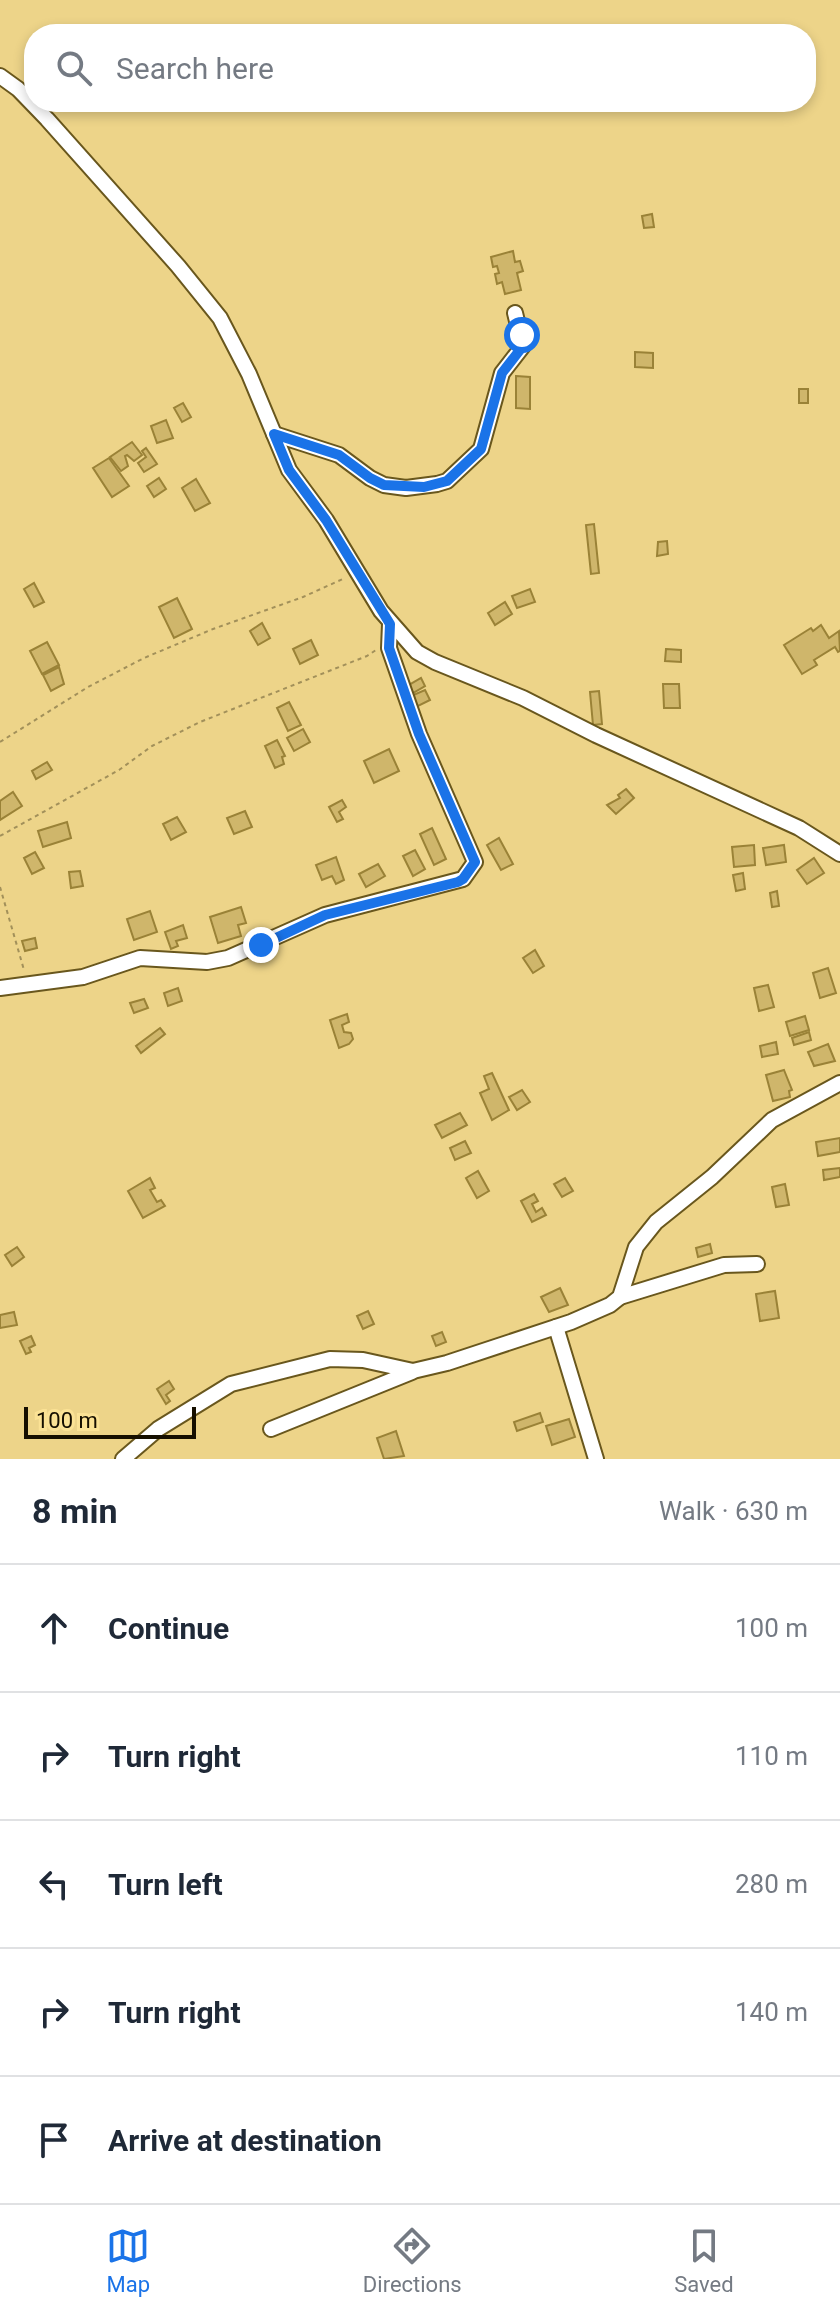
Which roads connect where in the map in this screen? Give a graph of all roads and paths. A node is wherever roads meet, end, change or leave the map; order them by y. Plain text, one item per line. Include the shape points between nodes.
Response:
1 (0, 76) edge
2 (24, 95) edge
3 (40, 112) edge
4 (515, 313) dead end
5 (274, 434) junction
6 (356, 571) junction
7 (389, 631) junction
8 (0, 742) edge
9 (0, 836) edge
10 (840, 854) edge
11 (0, 887) edge
12 (26, 978) dead end
13 (0, 988) edge
14 (840, 1083) edge
15 (757, 1264) dead end
16 (620, 1297) junction
17 (556, 1327) junction
18 (413, 1371) junction
19 (271, 1429) dead end
20 (123, 1459) edge
21 (596, 1459) edge

1 - 2 street
3 - 5 street via 207,301 234,342
4 - 5 street via 523,346 502,373 481,449 447,481 424,487 384,485 339,455
5 - 6 street via 289,470
6 - 7 street
6 - 8 path via 144,658
7 - 9 path via 367,656 200,722
7 - 10 street via 435,662 799,828
7 - 13 street via 389,648 419,734 473,857 463,879 325,915 228,958 132,959 83,977
11 - 12 path
14 - 16 street via 772,1120 656,1222 636,1247
15 - 16 street via 724,1265
16 - 17 street
17 - 18 street
17 - 21 street
18 - 19 street
18 - 20 street via 330,1359 231,1384 158,1429

